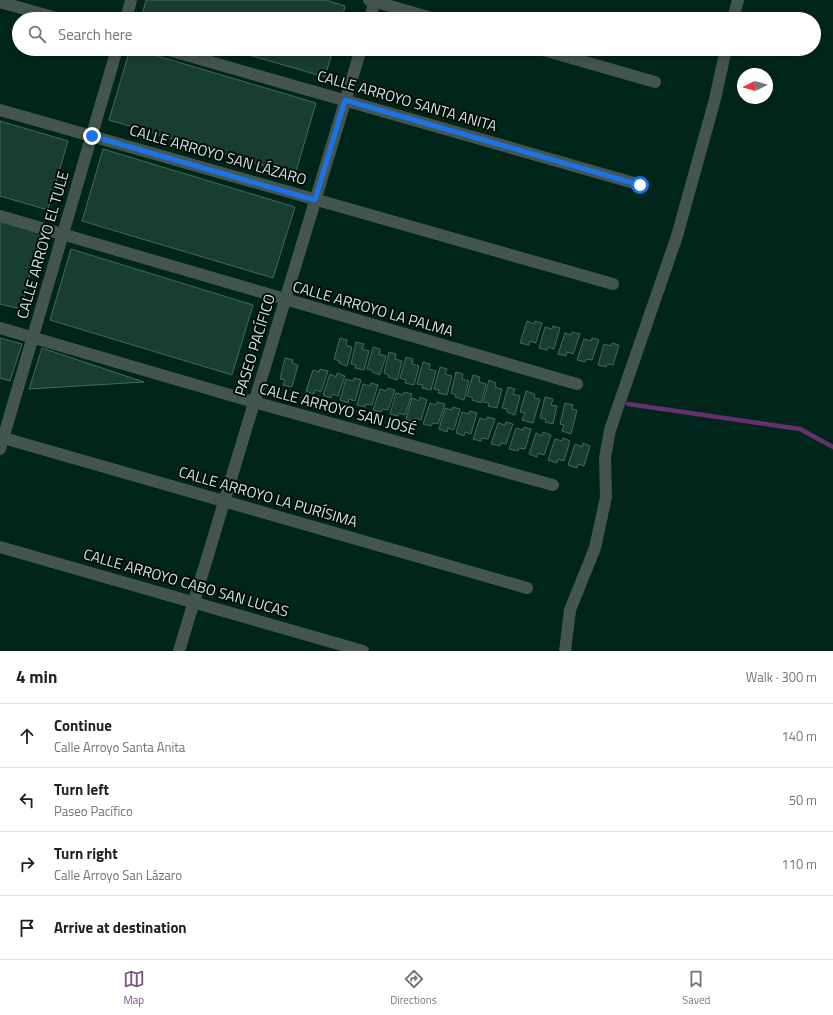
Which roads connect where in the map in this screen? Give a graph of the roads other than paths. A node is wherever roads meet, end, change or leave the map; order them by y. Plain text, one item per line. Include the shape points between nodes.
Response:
1 (131, 0) edge
2 (738, 0) edge
3 (373, 1) edge
4 (0, 2) edge
5 (35, 12) edge
6 (128, 12) edge
7 (371, 12) edge
8 (411, 12) edge
9 (735, 12) edge
10 (115, 56) edge
11 (190, 56) edge
12 (359, 56) edge
13 (564, 56) edge
14 (724, 56) edge
15 (655, 82) dead end
16 (345, 100) junction
17 (0, 110) edge
18 (92, 136) junction
19 (640, 185) dead end
20 (315, 200) junction
21 (0, 216) edge
22 (63, 235) junction
23 (613, 284) dead end
24 (285, 300) junction
25 (0, 328) edge
26 (32, 338) junction
27 (577, 384) dead end
28 (254, 402) junction
29 (1, 441) edge
30 (553, 485) dead end
31 (224, 502) junction
32 (0, 547) edge
33 (527, 588) dead end
34 (194, 602) junction
35 (179, 651) edge
36 (363, 651) edge
37 (565, 651) edge

1 - 6 street
2 - 9 street
3 - 7 street
3 - 8 street
4 - 5 street
10 - 18 street, CALLE ARROYO EL TULE
11 - 16 street, CALLE ARROYO SANTA ANITA
12 - 16 street, PASEO PACÍFICO
13 - 15 street
14 - 37 street via 677,236 610,430 605,458 606,496 595,548 570,610
16 - 19 street, CALLE ARROYO SANTA ANITA
16 - 20 street, PASEO PACÍFICO
17 - 18 street, CALLE ARROYO SAN LÁZARO
18 - 20 street, CALLE ARROYO SAN LÁZARO
18 - 22 street, CALLE ARROYO EL TULE
20 - 23 street, CALLE ARROYO SAN LÁZARO
20 - 24 street, PASEO PACÍFICO
21 - 22 street, CALLE ARROYO LA PALMA
22 - 24 street, CALLE ARROYO LA PALMA
22 - 26 street, CALLE ARROYO EL TULE
24 - 27 street, CALLE ARROYO LA PALMA
24 - 28 street, PASEO PACÍFICO
25 - 26 street, CALLE ARROYO SAN JOSÉ
26 - 28 street, CALLE ARROYO SAN JOSÉ
26 - 29 street, CALLE ARROYO EL TULE
28 - 30 street, CALLE ARROYO SAN JOSÉ
28 - 31 street, PASEO PACÍFICO
29 - 31 street, CALLE ARROYO LA PURÍSIMA
31 - 33 street, CALLE ARROYO LA PURÍSIMA
31 - 34 street, PASEO PACÍFICO
32 - 34 street, CALLE ARROYO CABO SAN LUCAS
34 - 35 street, PASEO PACÍFICO
34 - 36 street, CALLE ARROYO CABO SAN LUCAS

